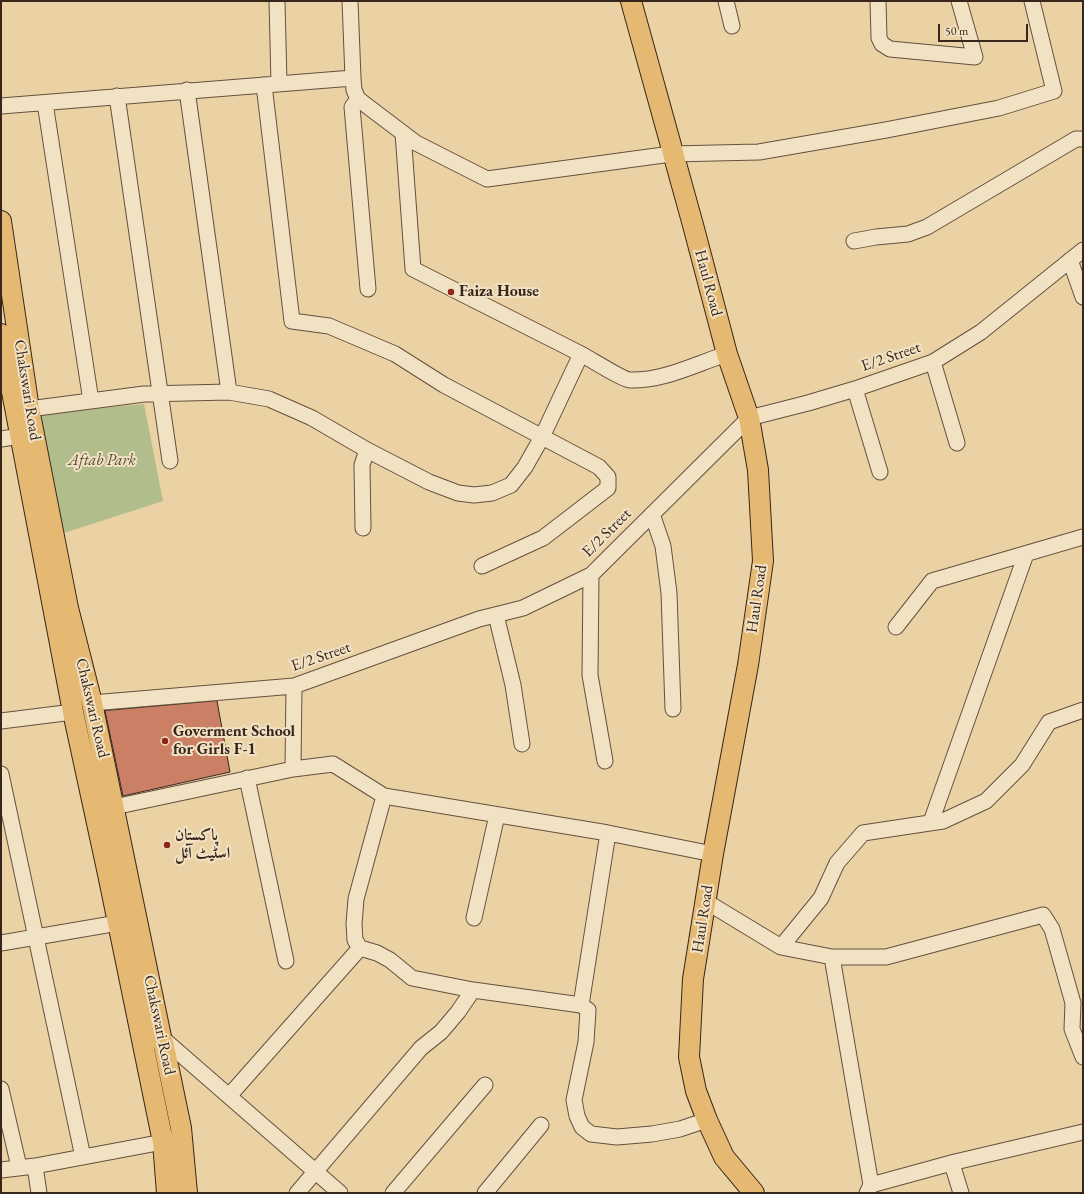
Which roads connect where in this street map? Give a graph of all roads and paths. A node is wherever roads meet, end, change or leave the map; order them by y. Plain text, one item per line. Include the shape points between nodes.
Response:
1 (277, 1) edge
2 (350, 1) edge
3 (631, 1) edge
4 (726, 1) edge
5 (878, 1) edge
6 (959, 1) edge
7 (1032, 1) edge
8 (732, 26) dead end
9 (352, 78) junction
10 (271, 84) junction
11 (187, 90) junction
12 (117, 96) junction
13 (358, 99) junction
14 (45, 103) junction
15 (1, 106) edge
16 (403, 133) junction
17 (1083, 138) edge
18 (673, 154) junction
19 (1, 222) edge
20 (854, 241) dead end
21 (1083, 250) edge
22 (1070, 260) junction
23 (368, 289) dead end
24 (1083, 297) edge
25 (1, 334) edge
26 (581, 354) junction
27 (727, 354) junction
28 (933, 362) junction
29 (855, 389) junction
30 (229, 392) junction
31 (160, 394) junction
32 (91, 401) junction
33 (29, 409) junction
34 (749, 418) junction
35 (542, 437) junction
36 (10, 438) edge
37 (957, 443) dead end
38 (367, 450) junction
39 (170, 461) dead end
40 (880, 472) dead end
41 (652, 514) junction
42 (363, 528) dead end
43 (1083, 538) edge
44 (1026, 554) junction
45 (482, 566) dead end
46 (590, 575) junction
47 (496, 615) junction
48 (896, 627) dead end
49 (294, 686) junction
50 (92, 703) junction
51 (673, 709) dead end
52 (1083, 710) edge
53 (73, 712) junction
54 (1, 722) edge
55 (522, 744) dead end
56 (605, 761) dead end
57 (293, 768) junction
58 (1, 774) edge
59 (247, 778) junction
60 (384, 796) junction
61 (114, 806) junction
62 (497, 815) junction
63 (931, 822) junction
64 (608, 833) junction
65 (713, 854) junction
66 (706, 901) junction
67 (474, 918) dead end
68 (118, 923) junction
69 (36, 938) junction
70 (1, 944) edge
71 (781, 947) junction
72 (360, 948) junction
73 (832, 957) junction
74 (286, 961) dead end
75 (473, 990) junction
76 (1078, 1000) edge
77 (581, 1005) junction
78 (160, 1037) junction
79 (1083, 1057) edge
80 (485, 1085) dead end
81 (1, 1089) edge
82 (229, 1096) junction
83 (707, 1120) junction
84 (541, 1125) dead end
85 (1083, 1132) edge
86 (163, 1142) junction
87 (83, 1157) junction
88 (955, 1162) junction
89 (35, 1166) junction
90 (18, 1167) junction
91 (1, 1170) edge
92 (315, 1172) junction
93 (869, 1189) edge
94 (39, 1193) edge
95 (167, 1193) edge
96 (187, 1193) edge
97 (297, 1193) edge
98 (340, 1193) edge
99 (392, 1193) edge
100 (485, 1193) edge
101 (754, 1193) edge
102 (962, 1193) edge

1 - 10 street
2 - 9 street
3 - 18 main road, Haul Road
4 - 8 street
5 - 6 street via 879,38 882,44 890,49 976,57
7 - 18 street via 1054,91 999,108 759,152
9 - 10 street
9 - 13 street
10 - 11 street
10 - 35 street via 292,321 329,326 395,354 444,385
11 - 12 street
11 - 30 street
12 - 14 street
12 - 31 street
13 - 16 street
13 - 23 street via 352,107
14 - 15 street
14 - 32 street
16 - 18 street via 416,143 487,179
16 - 26 street via 413,269
17 - 20 street via 1076,139 927,227 908,234
18 - 27 main road, Haul Road
19 - 33 main road, Chakswari Road
21 - 22 street, E/2 Street
22 - 24 street
22 - 28 street, E/2 Street via 981,332
25 - 36 main road, Chakswari Road
26 - 27 street via 628,380 672,374
26 - 35 street
27 - 34 main road, Haul Road
28 - 29 street, E/2 Street
28 - 37 street
29 - 34 street, E/2 Street
29 - 40 street
30 - 31 street
30 - 38 street via 269,399 312,418
31 - 32 street
31 - 39 street
32 - 33 street
33 - 50 main road, Chakswari Road via 68,608
34 - 41 street, E/2 Street
34 - 65 main road, Haul Road via 758,470 763,561 748,665
35 - 38 street via 511,485 492,493 474,495 443,488
35 - 45 street via 600,467 608,477 608,488 543,538
36 - 53 main road, Chakswari Road
38 - 42 street via 362,465
41 - 46 street, E/2 Street
41 - 51 street via 663,546 669,593
43 - 44 street
44 - 48 street via 932,581
44 - 63 street
46 - 47 street, E/2 Street via 522,608
46 - 56 street via 590,675
47 - 49 street, E/2 Street
47 - 55 street via 513,685
49 - 50 street, E/2 Street
49 - 57 street
50 - 61 main road, Chakswari Road
52 - 63 street via 1049,722 1022,765 986,801 943,821
53 - 54 street
53 - 68 main road, Chakswari Road
57 - 59 street
57 - 60 street via 333,764
58 - 69 street
59 - 61 street
59 - 74 street
60 - 62 street
60 - 72 street via 356,899 355,940
61 - 78 main road, Chakswari Road
62 - 64 street
62 - 67 street
63 - 71 street via 863,833 837,863 821,898
64 - 65 street
64 - 77 street
65 - 66 main road, Haul Road
66 - 71 street
66 - 83 main road, Haul Road via 693,979 689,1057 696,1090
68 - 69 street
68 - 86 main road, Chakswari Road
69 - 70 street
69 - 87 street
71 - 73 street
72 - 75 street via 390,960 412,978
72 - 82 street
73 - 76 street via 886,957 1043,915 1052,928
73 - 93 street
75 - 77 street
75 - 92 street via 441,1032 421,1048
76 - 79 street via 1072,1029
77 - 83 street via 588,1010 586,1042 574,1100 582,1127 591,1134 617,1137 652,1134
78 - 82 street
78 - 96 main road, Chakswari Road via 181,1128
80 - 99 street
81 - 90 street
82 - 92 street
83 - 101 main road, Haul Road via 724,1157
84 - 100 street
85 - 88 street
86 - 87 street
86 - 95 main road, Chakswari Road
87 - 89 street
88 - 93 street
88 - 102 street via 954,1167
89 - 90 street
89 - 94 street
90 - 91 street
92 - 97 street
92 - 98 street

